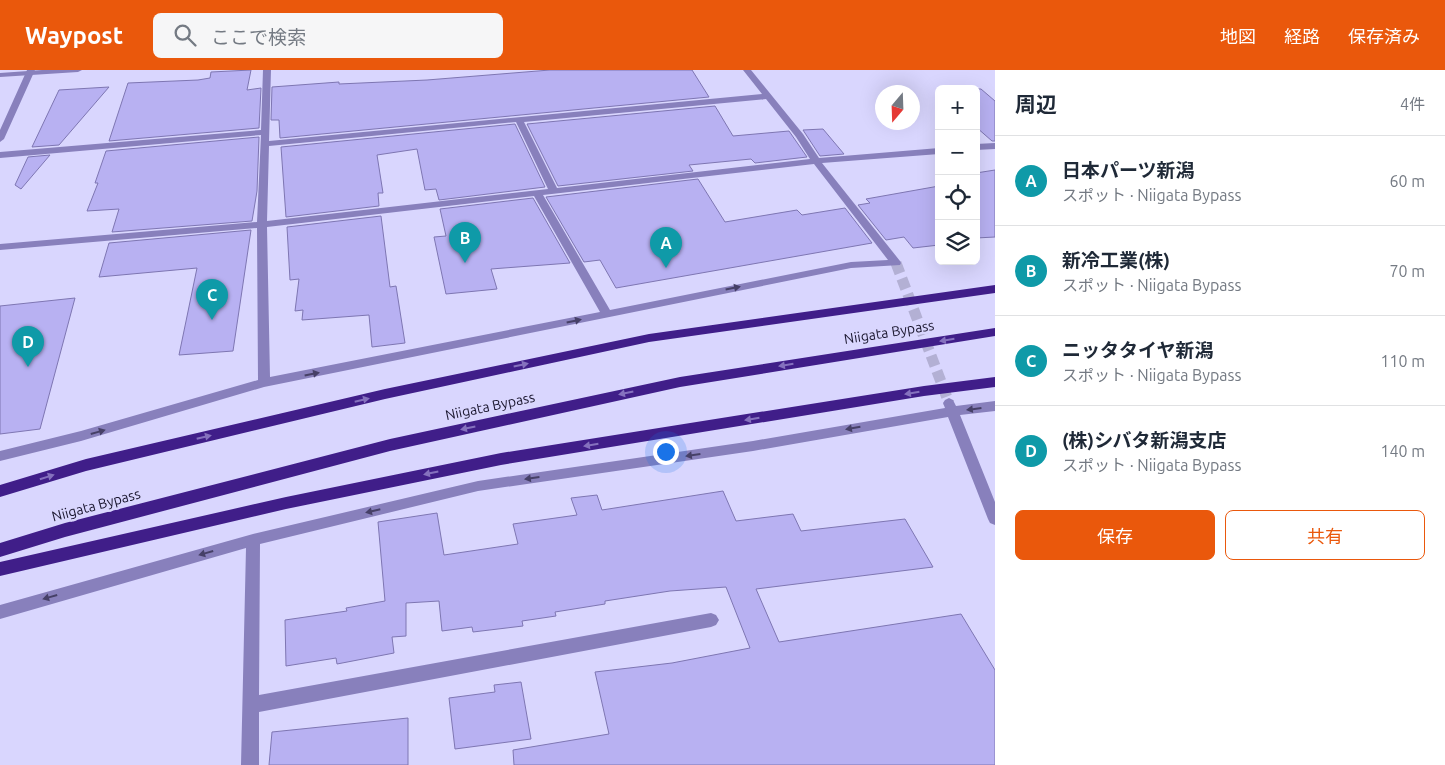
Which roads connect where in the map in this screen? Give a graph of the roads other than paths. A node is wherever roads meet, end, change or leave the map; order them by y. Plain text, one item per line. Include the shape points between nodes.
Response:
1 (78, 70) edge
2 (267, 70) edge
3 (747, 70) edge
4 (30, 72) edge
5 (0, 75) edge
6 (768, 96) junction
7 (519, 119) junction
8 (265, 132) junction
9 (0, 139) edge
10 (264, 144) junction
11 (995, 146) edge
12 (980, 148) edge
13 (935, 151) edge
14 (0, 155) edge
15 (816, 161) junction
16 (554, 191) junction
17 (536, 193) junction
18 (262, 225) junction
19 (0, 247) edge
20 (995, 289) edge
21 (607, 314) junction
22 (995, 332) edge
23 (995, 382) edge
24 (264, 383) junction
25 (995, 406) edge
26 (951, 407) junction
27 (0, 456) edge
28 (0, 491) edge
29 (995, 519) edge
30 (253, 540) junction
31 (0, 550) edge
32 (0, 569) edge
33 (0, 612) edge
34 (712, 620) dead end
35 (251, 705) junction
36 (250, 765) edge

1 - 4 street
2 - 8 street
3 - 6 street
4 - 5 street
4 - 9 street
6 - 7 street
6 - 15 street
7 - 10 street
7 - 16 street
8 - 10 street
8 - 14 street
10 - 18 street
11 - 12 street
13 - 15 street
15 - 16 street
21 -> 15 street via 851,265 896,263
16 - 17 street
17 - 18 street
17 - 21 street
18 - 19 street
18 - 24 street
28 -> 20 highway, Niigata Bypass via 86,465 366,399 649,338
24 -> 21 street
22 -> 31 highway, Niigata Bypass via 680,382 438,434 65,530
23 -> 32 highway via 501,459 286,503
27 -> 24 street
25 -> 26 street
26 - 29 street
26 -> 30 street via 753,446 478,486
30 -> 33 street
30 - 35 street
34 - 35 street
35 - 36 street

